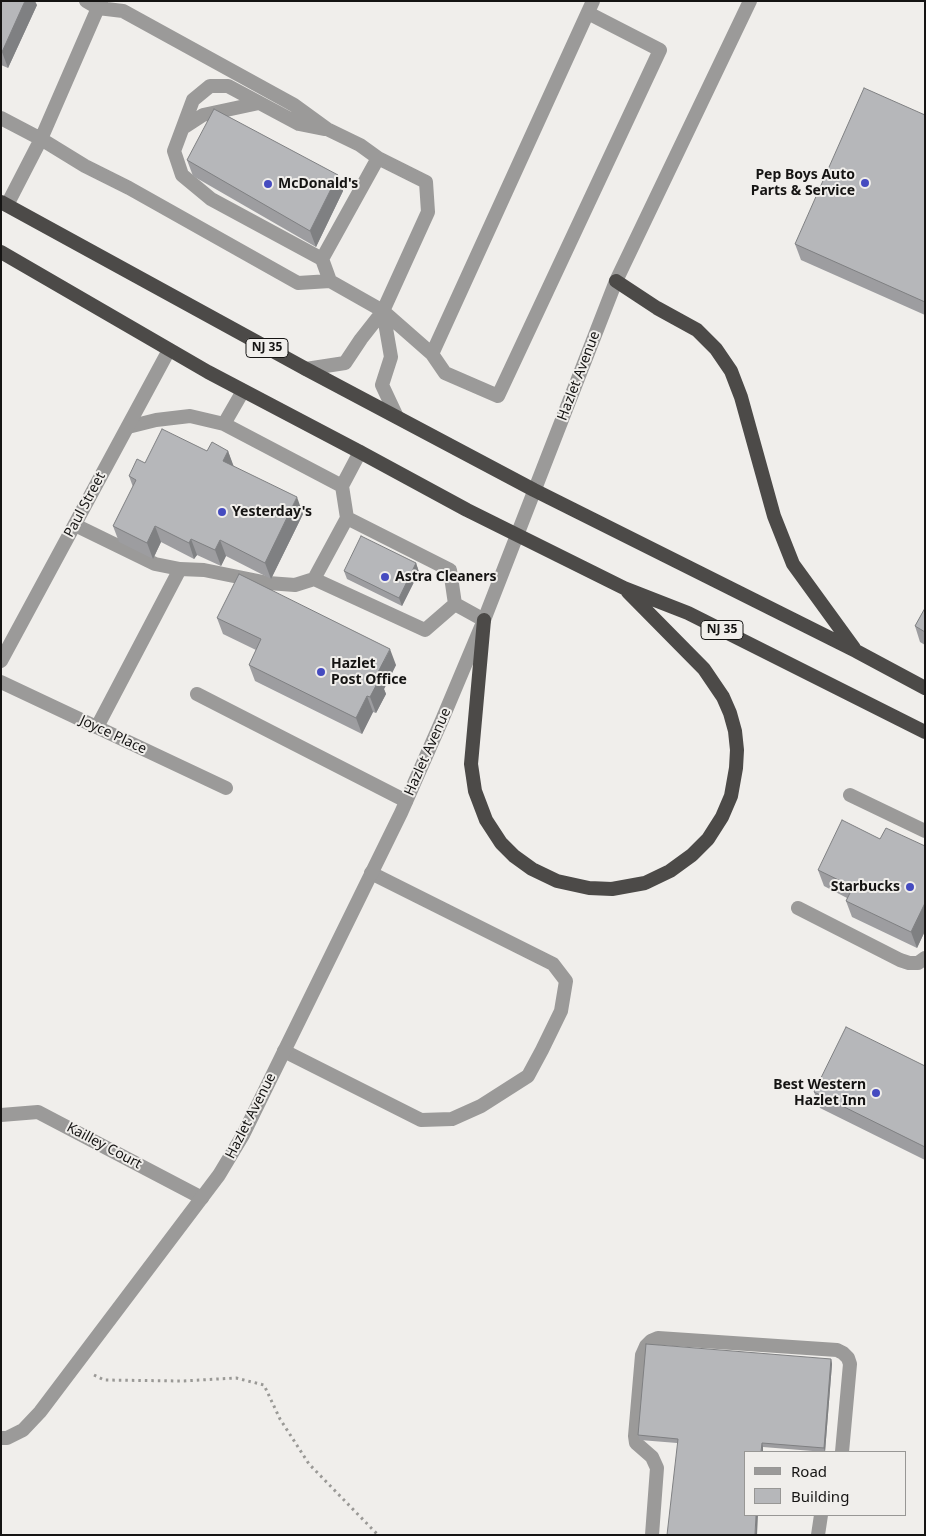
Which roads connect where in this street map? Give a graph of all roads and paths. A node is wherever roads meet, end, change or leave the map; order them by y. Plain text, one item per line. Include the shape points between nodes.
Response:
1 (86, 1) edge
2 (750, 1) edge
3 (100, 5) edge
4 (591, 7) edge
5 (259, 103) junction
6 (1, 118) edge
7 (183, 128) junction
8 (327, 129) junction
9 (41, 139) junction
10 (378, 158) junction
11 (4, 203) edge
12 (1, 252) edge
13 (322, 259) junction
14 (330, 281) junction
15 (616, 281) junction
16 (383, 311) junction
17 (169, 350) junction
18 (432, 354) junction
19 (306, 369) junction
20 (243, 391) junction
21 (397, 417) junction
22 (224, 424) junction
23 (128, 427) junction
24 (360, 452) junction
25 (342, 486) junction
26 (534, 490) junction
27 (347, 518) junction
28 (74, 525) junction
29 (516, 534) junction
30 (180, 569) junction
31 (314, 579) junction
32 (624, 588) junction
33 (454, 604) junction
34 (484, 620) junction
35 (856, 651) junction
36 (1, 660) edge
37 (1, 682) edge
38 (925, 688) edge
39 (197, 694) dead end
40 (97, 727) junction
41 (925, 732) edge
42 (226, 788) dead end
43 (850, 795) dead end
44 (406, 801) junction
45 (925, 831) edge
46 (371, 873) junction
47 (798, 908) dead end
48 (925, 958) edge
49 (284, 1051) junction
50 (1, 1115) edge
51 (202, 1198) junction
52 (76, 1364) junction
53 (1, 1438) edge
54 (842, 1451) edge
55 (821, 1516) edge
56 (378, 1535) edge
57 (652, 1535) edge
58 (818, 1535) edge

1 - 3 street
2 - 15 street, Hazlet Avenue
3 - 8 street via 140,20 294,105
3 - 9 street
4 - 18 street
4 - 18 street via 660,50 498,396 445,373
5 - 7 street via 203,115
5 - 7 street via 228,86 210,86 193,100
5 - 8 street via 299,124
6 - 9 street
7 - 13 street via 174,151 182,175 211,198
8 - 10 street
9 - 11 street
9 - 14 street via 298,283
10 - 13 street
10 - 16 street via 426,182 428,212
11 - 19 highway, NJ 35
12 - 17 highway, NJ 35
13 - 14 street
14 - 16 street
15 - 26 street, Hazlet Avenue
15 - 35 highway via 697,330 731,371 774,516 793,564
16 - 18 street
16 - 19 street via 344,363
16 - 21 street via 391,356 382,385
17 - 20 highway, NJ 35
17 - 23 street, Paul Street
19 - 21 highway, NJ 35
20 - 22 street
20 - 24 highway, NJ 35
21 - 26 highway, NJ 35
22 - 23 street via 190,416
22 - 25 street
23 - 28 street, Paul Street
24 - 25 street
24 - 29 highway, NJ 35
25 - 27 street
26 - 29 street, Hazlet Avenue
26 - 35 highway, NJ 35
27 - 31 street
27 - 33 street via 450,570
28 - 30 street via 156,564
28 - 36 street, Paul Street
29 - 32 highway, NJ 35
29 - 34 street, Hazlet Avenue
30 - 31 street via 204,570 268,583 295,585
30 - 40 street
31 - 33 street via 425,630
32 - 34 highway via 704,668 730,713 737,750 731,796 708,839 692,856 645,883 612,889 557,881 514,856 486,820 475,791 471,764
32 - 41 highway, NJ 35 via 688,613
33 - 34 street
34 - 44 street, Hazlet Avenue
35 - 38 highway, NJ 35
37 - 40 street, Joyce Place
39 - 44 street
40 - 42 street, Joyce Place
43 - 45 street
44 - 46 street, Hazlet Avenue
46 - 49 street, Hazlet Avenue
46 - 49 street via 553,964 566,981 561,1011 542,1050 528,1076 481,1106 452,1119 421,1120
47 - 48 street via 909,964
49 - 51 street, Hazlet Avenue via 243,1135
50 - 51 street, Kailley Court via 38,1112
51 - 52 street, Hazlet Avenue
52 - 53 street, Hazlet Avenue via 23,1430
52 - 56 path via 104,1380 236,1378 264,1385 280,1419 309,1464
54 - 57 street via 850,1364 843,1353 837,1350 658,1338 651,1341 642,1355 635,1436 636,1443 652,1457 656,1468
55 - 58 street

